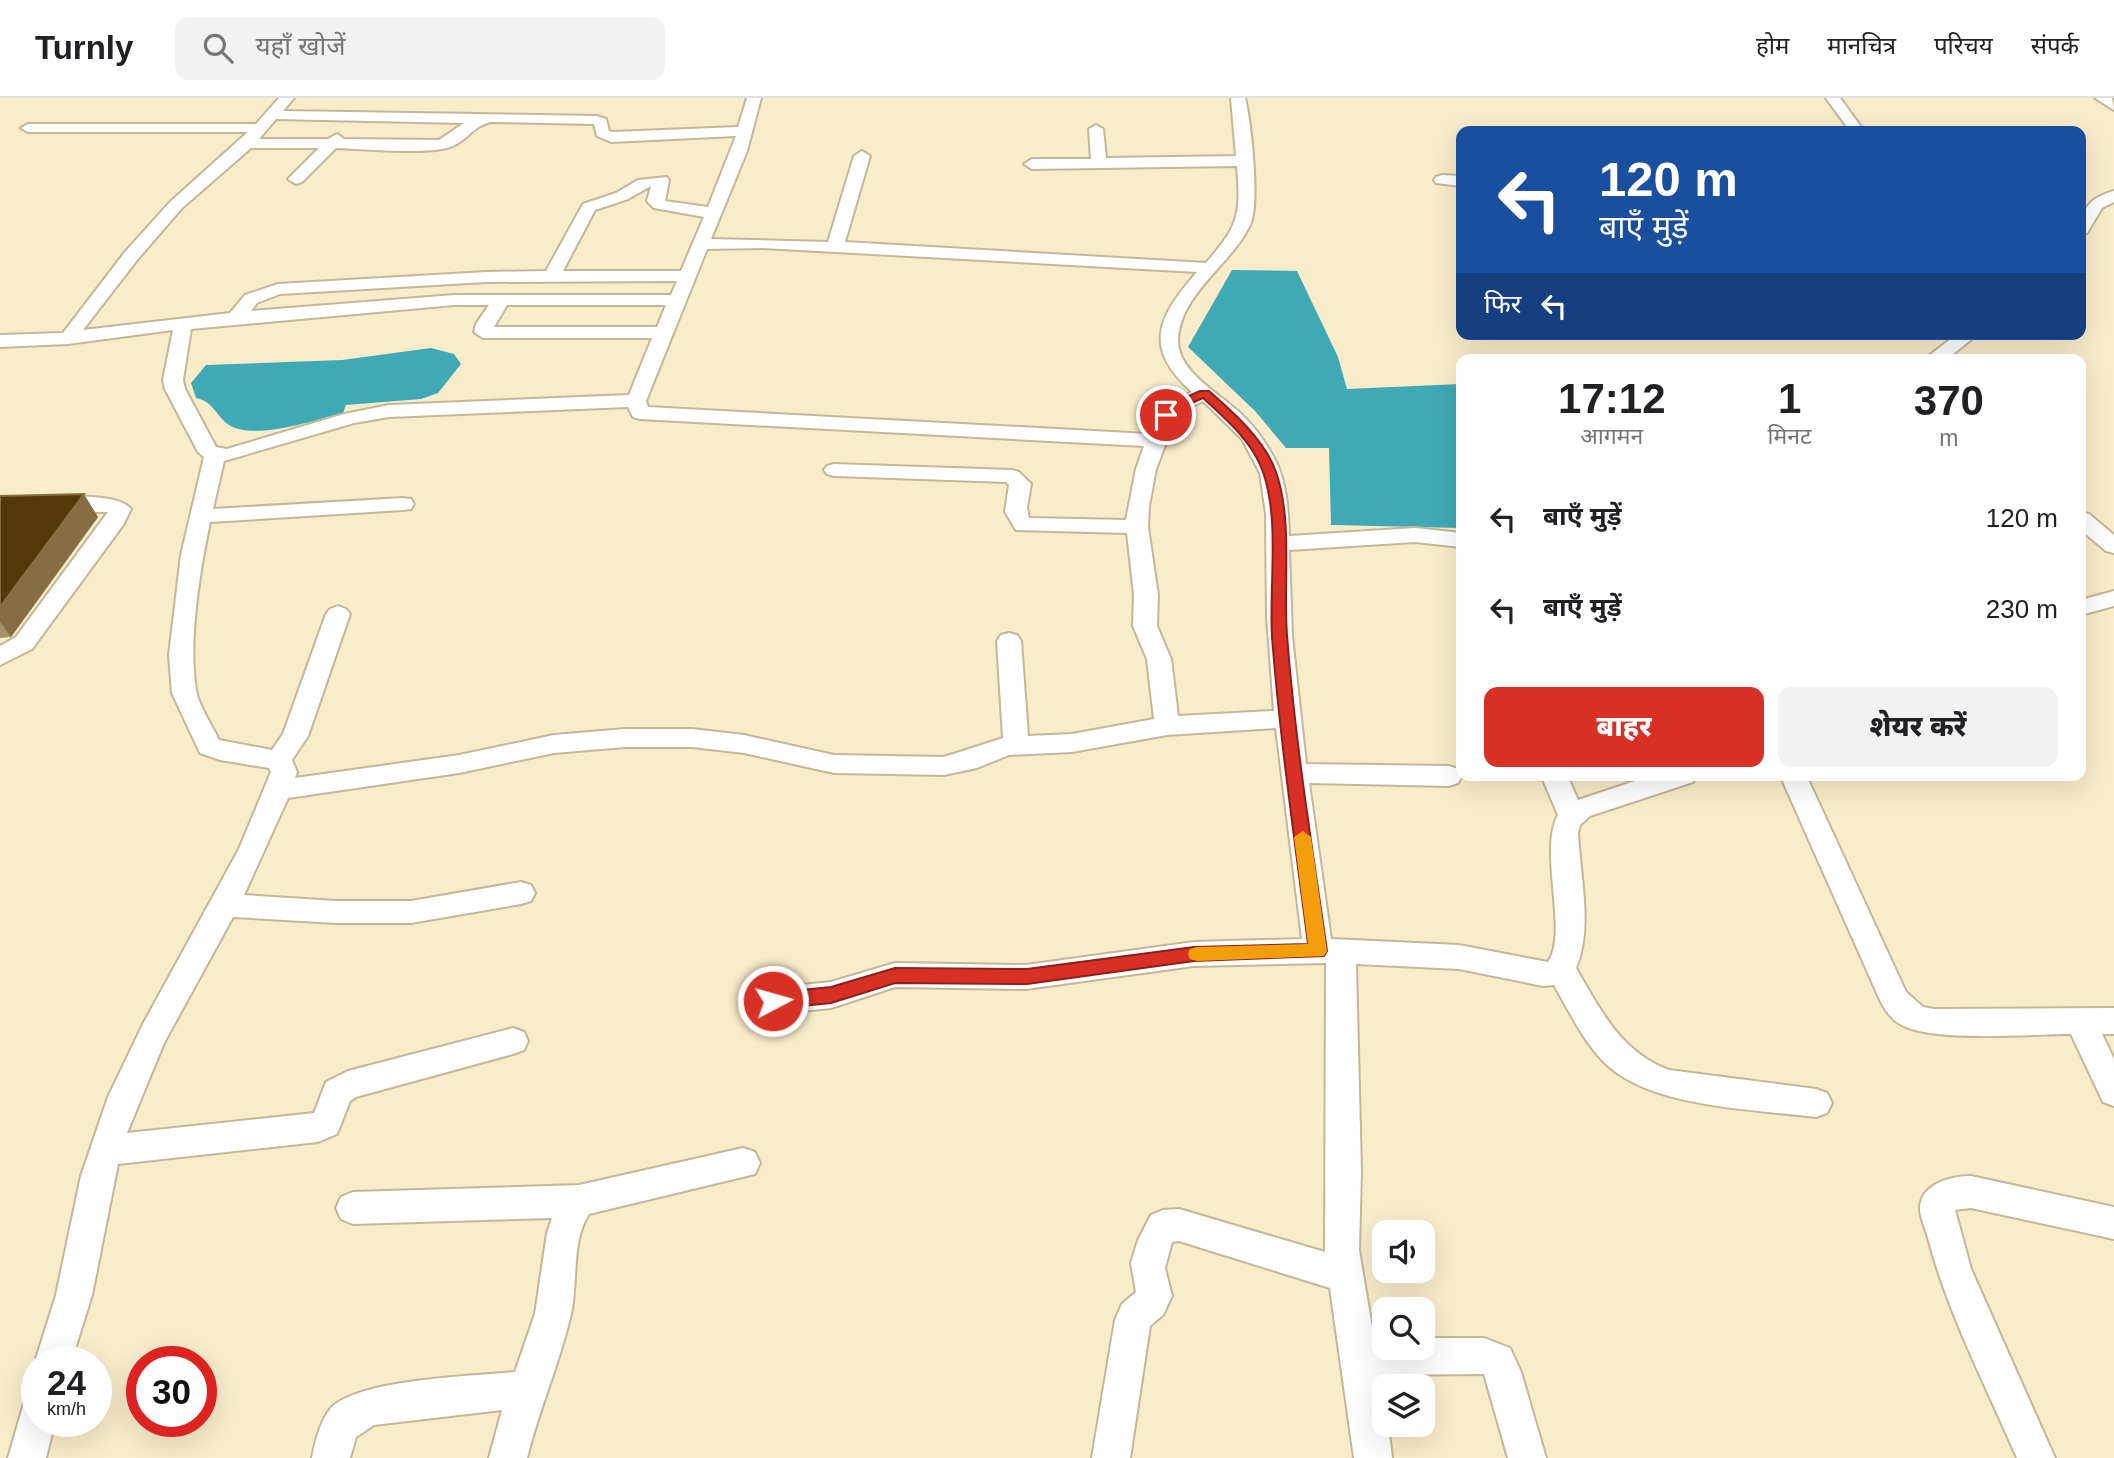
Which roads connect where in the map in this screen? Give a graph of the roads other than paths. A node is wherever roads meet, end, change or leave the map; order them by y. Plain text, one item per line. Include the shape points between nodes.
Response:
1 (287, 98) edge
2 (369, 98) edge
3 (754, 98) edge
4 (1238, 98) edge
5 (1833, 98) edge
6 (2102, 98) edge
7 (2114, 106) edge
8 (271, 116) junction
9 (356, 116) junction
10 (399, 116) junction
11 (476, 119) junction
12 (619, 119) dead end
13 (743, 121) junction
14 (601, 122) junction
15 (1853, 126) edge
16 (28, 128) dead end
17 (258, 128) junction
18 (1096, 129) dead end
19 (247, 143) junction
20 (331, 144) junction
21 (374, 145) junction
22 (862, 156) dead end
23 (1244, 161) junction
24 (1099, 163) junction
25 (1032, 164) dead end
26 (296, 179) dead end
27 (1442, 180) dead end
28 (1456, 181) edge
29 (2114, 197) edge
30 (712, 213) junction
31 (2086, 218) edge
32 (701, 244) junction
33 (835, 247) junction
34 (1211, 268) junction
35 (552, 276) junction
36 (687, 276) junction
37 (468, 277) junction
38 (454, 300) junction
39 (502, 300) junction
40 (677, 300) junction
41 (236, 318) junction
42 (183, 325) junction
43 (663, 333) junction
44 (68, 338) junction
45 (1961, 340) edge
46 (0, 341) edge
47 (1941, 354) edge
48 (1204, 393) junction
49 (636, 401) junction
50 (937, 429) junction
51 (1157, 441) junction
52 (215, 455) junction
53 (834, 470) dead end
54 (925, 471) junction
55 (0, 504) edge
56 (403, 504) dead end
57 (201, 516) junction
58 (2086, 523) edge
59 (1137, 527) junction
60 (1456, 539) edge
61 (1278, 544) junction
62 (2114, 546) edge
63 (2114, 598) edge
64 (2086, 606) edge
65 (338, 614) dead end
66 (1009, 641) dead end
67 (0, 657) edge
68 (1287, 719) junction
69 (1167, 726) junction
70 (1016, 744) junction
71 (279, 760) junction
72 (1294, 774) junction
73 (1449, 776) dead end
74 (1557, 781) edge
75 (1666, 781) edge
76 (1796, 781) edge
77 (278, 790) junction
78 (1571, 815) junction
79 (521, 893) dead end
80 (224, 905) junction
81 (1330, 953) junction
82 (1561, 968) junction
83 (773, 1001) dead end
84 (2114, 1021) edge
85 (2081, 1023) junction
86 (513, 1041) dead end
87 (2114, 1092) edge
88 (1816, 1103) dead end
89 (106, 1150) junction
90 (743, 1163) dead end
91 (579, 1202) junction
92 (353, 1208) dead end
93 (2114, 1223) edge
94 (1344, 1275) junction
95 (58, 1346) edge
96 (1358, 1357) junction
97 (527, 1389) junction
98 (32, 1437) edge
99 (27, 1458) edge
100 (331, 1458) edge
101 (508, 1458) edge
102 (1111, 1458) edge
103 (1373, 1458) edge
104 (1527, 1458) edge
105 (2036, 1458) edge

1 - 8 street
2 - 9 street
3 - 13 street
4 - 23 street
5 - 15 street
6 - 7 street
8 - 9 street
8 - 17 street
9 - 10 street
9 - 20 street
10 - 11 street
10 - 21 street
11 - 14 street
11 - 21 street via 447,145
12 - 14 street
13 - 14 street via 611,136 602,133
13 - 30 street via 739,151
16 - 17 street
17 - 19 street
18 - 24 street
19 - 20 street
19 - 44 street via 176,205
20 - 21 street
20 - 26 street
22 - 33 street
23 - 24 street
23 - 34 street via 1250,192 1243,223
24 - 25 street
27 - 28 street
29 - 31 street via 2101,202
30 - 32 street
30 - 35 street via 655,204 661,180 644,183 584,212
32 - 33 street
32 - 36 street
33 - 34 street
34 - 48 street via 1177,313 1168,340 1174,362
35 - 36 street
35 - 37 street
36 - 40 street
37 - 38 street
37 - 41 street via 265,292 251,299
38 - 39 street
38 - 41 street
39 - 40 street
39 - 43 street via 483,332
40 - 43 street
41 - 42 street
42 - 44 street
42 - 52 street via 173,372 175,389 208,453
43 - 49 street
44 - 46 street
45 - 47 street
48 - 51 street via 1168,411
48 - 61 street via 1240,425 1269,470
49 - 50 street via 640,413 655,415
49 - 52 street via 388,411
50 - 51 street
50 - 54 street
51 - 59 street via 1146,469
52 - 57 street
53 - 54 street
54 - 59 street via 1017,479 1015,515 1024,525
55 - 67 street via 108,503 120,509 24,643
56 - 57 street
57 - 71 street via 181,655 184,693 209,746
58 - 62 street
59 - 69 street via 1146,626 1158,659
60 - 61 street via 1415,535
61 - 68 street via 1279,633
63 - 64 street
65 - 71 street via 295,736
66 - 70 street
68 - 69 street
68 - 72 street
69 - 70 street via 1072,743
70 - 77 street via 944,766 846,765 744,744 625,738 554,744 459,764
71 - 77 street via 284,772
72 - 73 street
72 - 81 street
74 - 78 street
75 - 78 street
76 - 85 street via 1903,1011 1934,1023
77 - 80 street
78 - 82 street via 1564,833 1568,916 1566,960
79 - 80 street via 411,912
80 - 89 street via 135,1073
81 - 82 street via 1459,957 1542,974
81 - 83 street via 1194,954 1027,977 895,975 831,995
81 - 94 street via 1344,1171
82 - 88 street via 1615,1055 1651,1079
84 - 85 street
85 - 87 street
86 - 89 street via 348,1085 337,1092 326,1124 318,1127
89 - 95 street
90 - 91 street
91 - 92 street
91 - 97 street via 564,1233 553,1314
93 - 105 street via 1971,1192 1955,1191 1937,1207 1954,1270
94 - 96 street
94 - 102 street via 1178,1225 1163,1226 1148,1269 1154,1296 1133,1320
96 - 103 street
96 - 104 street via 1484,1356 1497,1361
97 - 100 street via 374,1406 351,1413 341,1424
97 - 101 street
98 - 99 street

